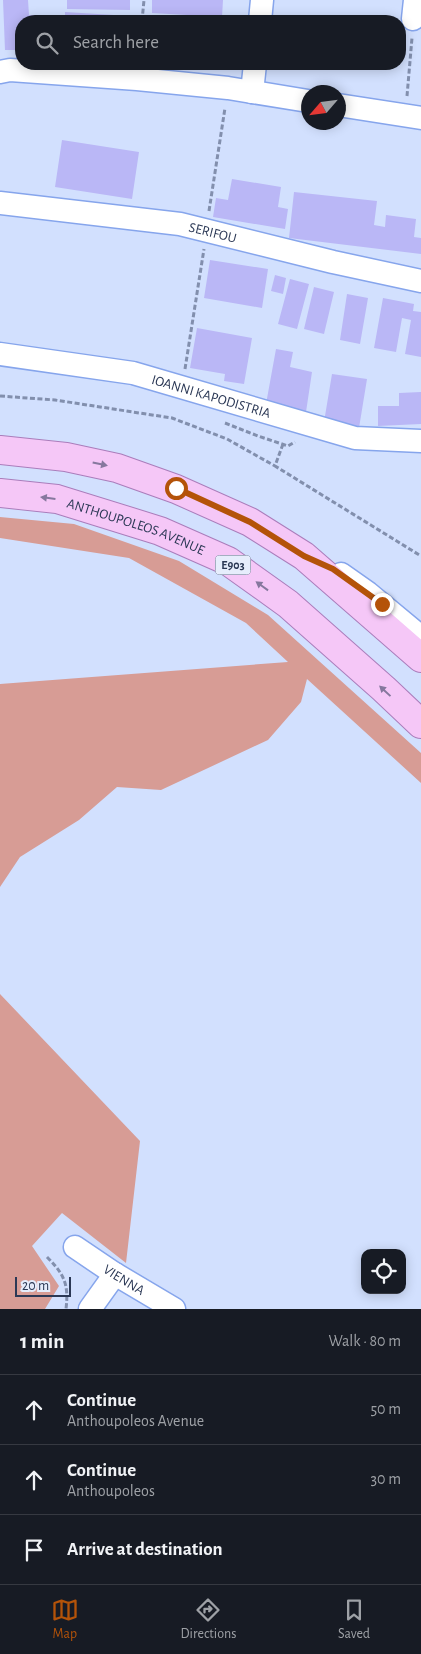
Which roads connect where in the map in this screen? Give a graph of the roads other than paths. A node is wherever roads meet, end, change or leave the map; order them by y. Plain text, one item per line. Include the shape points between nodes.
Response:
1 (262, 0) edge
2 (261, 15) edge
3 (254, 70) edge
4 (0, 72) edge
5 (252, 92) junction
6 (301, 100) edge
7 (346, 106) edge
8 (413, 117) edge
9 (0, 203) edge
10 (421, 281) edge
11 (0, 354) edge
12 (421, 441) edge
13 (0, 450) edge
14 (0, 493) edge
15 (304, 556) junction
16 (421, 637) edge
17 (421, 658) edge
18 (421, 724) edge
19 (74, 1247) dead end
20 (115, 1274) junction
21 (90, 1309) edge
22 (174, 1309) edge

1 - 2 street
3 - 5 street
4 - 5 street via 10,70 137,79
5 - 6 street
7 - 8 street
9 - 10 street, SERIFOU via 180,224
11 - 12 street, IOANNI KAPODISTRIA via 133,373 355,438
13 -> 15 main road via 66,457 117,468 176,488 250,522
18 -> 14 main road, ANTHOUPOLEOS AVENUE / E903 via 288,604 228,561 160,530 56,499
15 - 16 street via 333,569
15 - 17 main road
19 - 20 street, VIENNA
20 - 21 street
20 - 22 street, VIENNA

